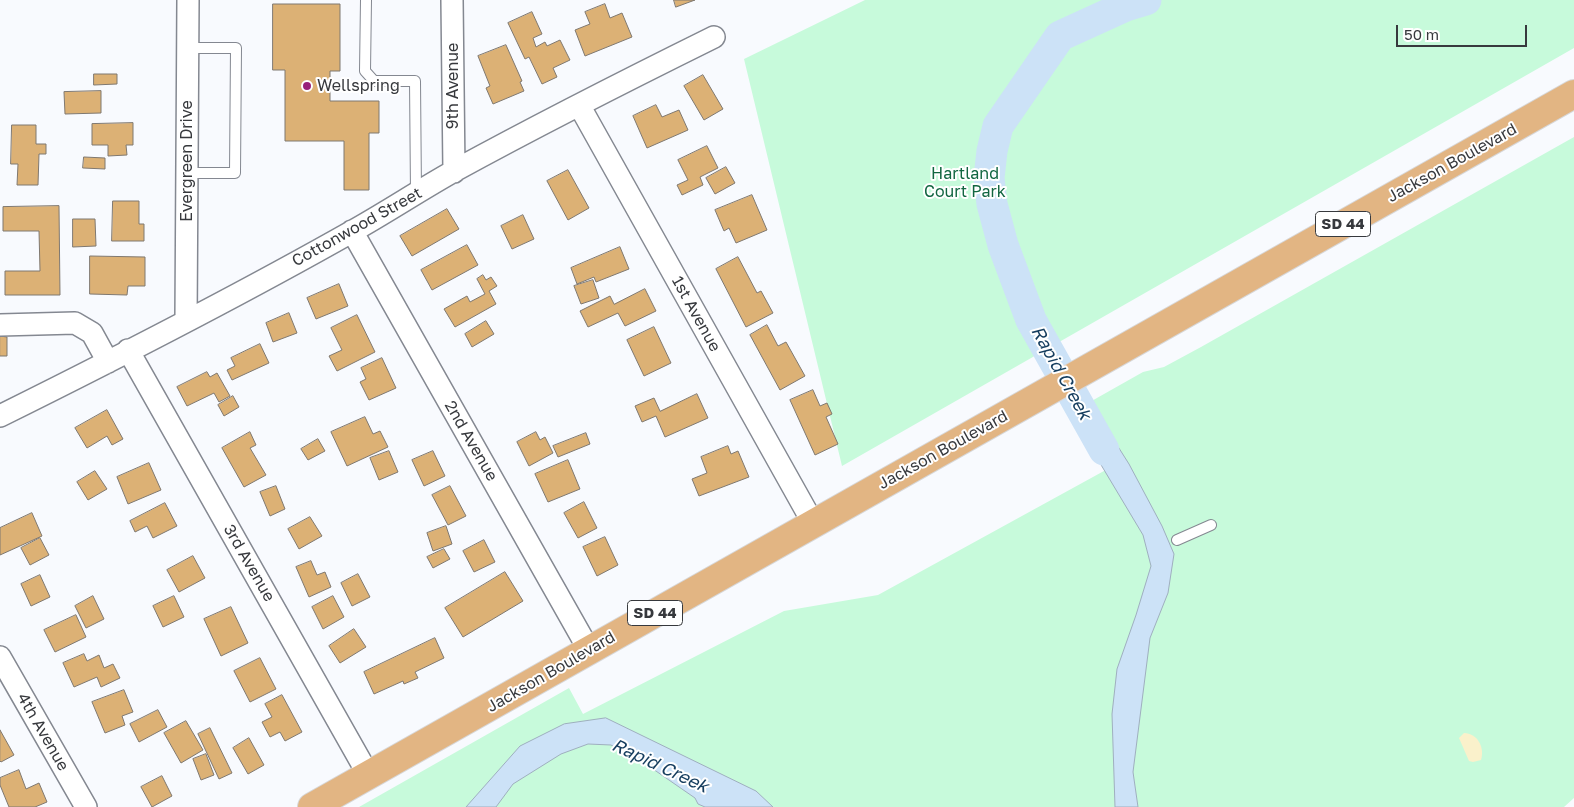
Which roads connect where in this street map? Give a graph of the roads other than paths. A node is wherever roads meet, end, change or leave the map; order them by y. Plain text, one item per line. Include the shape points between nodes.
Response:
1 (188, 0) edge
2 (366, 0) edge
3 (452, 0) edge
4 (714, 37) dead end
5 (188, 48) junction
6 (1574, 94) edge
7 (579, 105) junction
8 (187, 172) junction
9 (454, 172) junction
10 (416, 194) junction
11 (352, 231) junction
12 (186, 321) junction
13 (0, 325) edge
14 (128, 350) junction
15 (108, 362) junction
16 (0, 416) edge
17 (813, 523) junction
18 (1211, 525) dead end
19 (1177, 540) dead end
20 (589, 650) junction
21 (0, 657) edge
22 (370, 776) junction
23 (86, 807) edge
24 (312, 807) edge

1 - 5 street, Evergreen Drive
2 - 10 lane via 365,71 374,81 415,81
3 - 9 street, 9th Avenue
4 - 7 street, Cottonwood Street
5 - 8 street, Evergreen Drive
5 - 8 lane via 236,48 235,173
6 - 17 main road, Jackson Boulevard / SD 44
7 - 9 street, Cottonwood Street
7 - 17 street, 1st Avenue
8 - 12 street, Evergreen Drive
9 - 10 street, Cottonwood Street
10 - 11 street, Cottonwood Street
11 - 12 street, Cottonwood Street
11 - 20 street, 2nd Avenue
12 - 14 street, Cottonwood Street
13 - 15 street via 75,323 92,333
14 - 15 street, Cottonwood Street
14 - 22 street, 3rd Avenue
15 - 16 street, Cottonwood Street
17 - 20 main road, Jackson Boulevard / SD 44
18 - 19 lane
20 - 22 main road, Jackson Boulevard / SD 44
21 - 23 street, 4th Avenue
22 - 24 main road, Jackson Boulevard / SD 44

